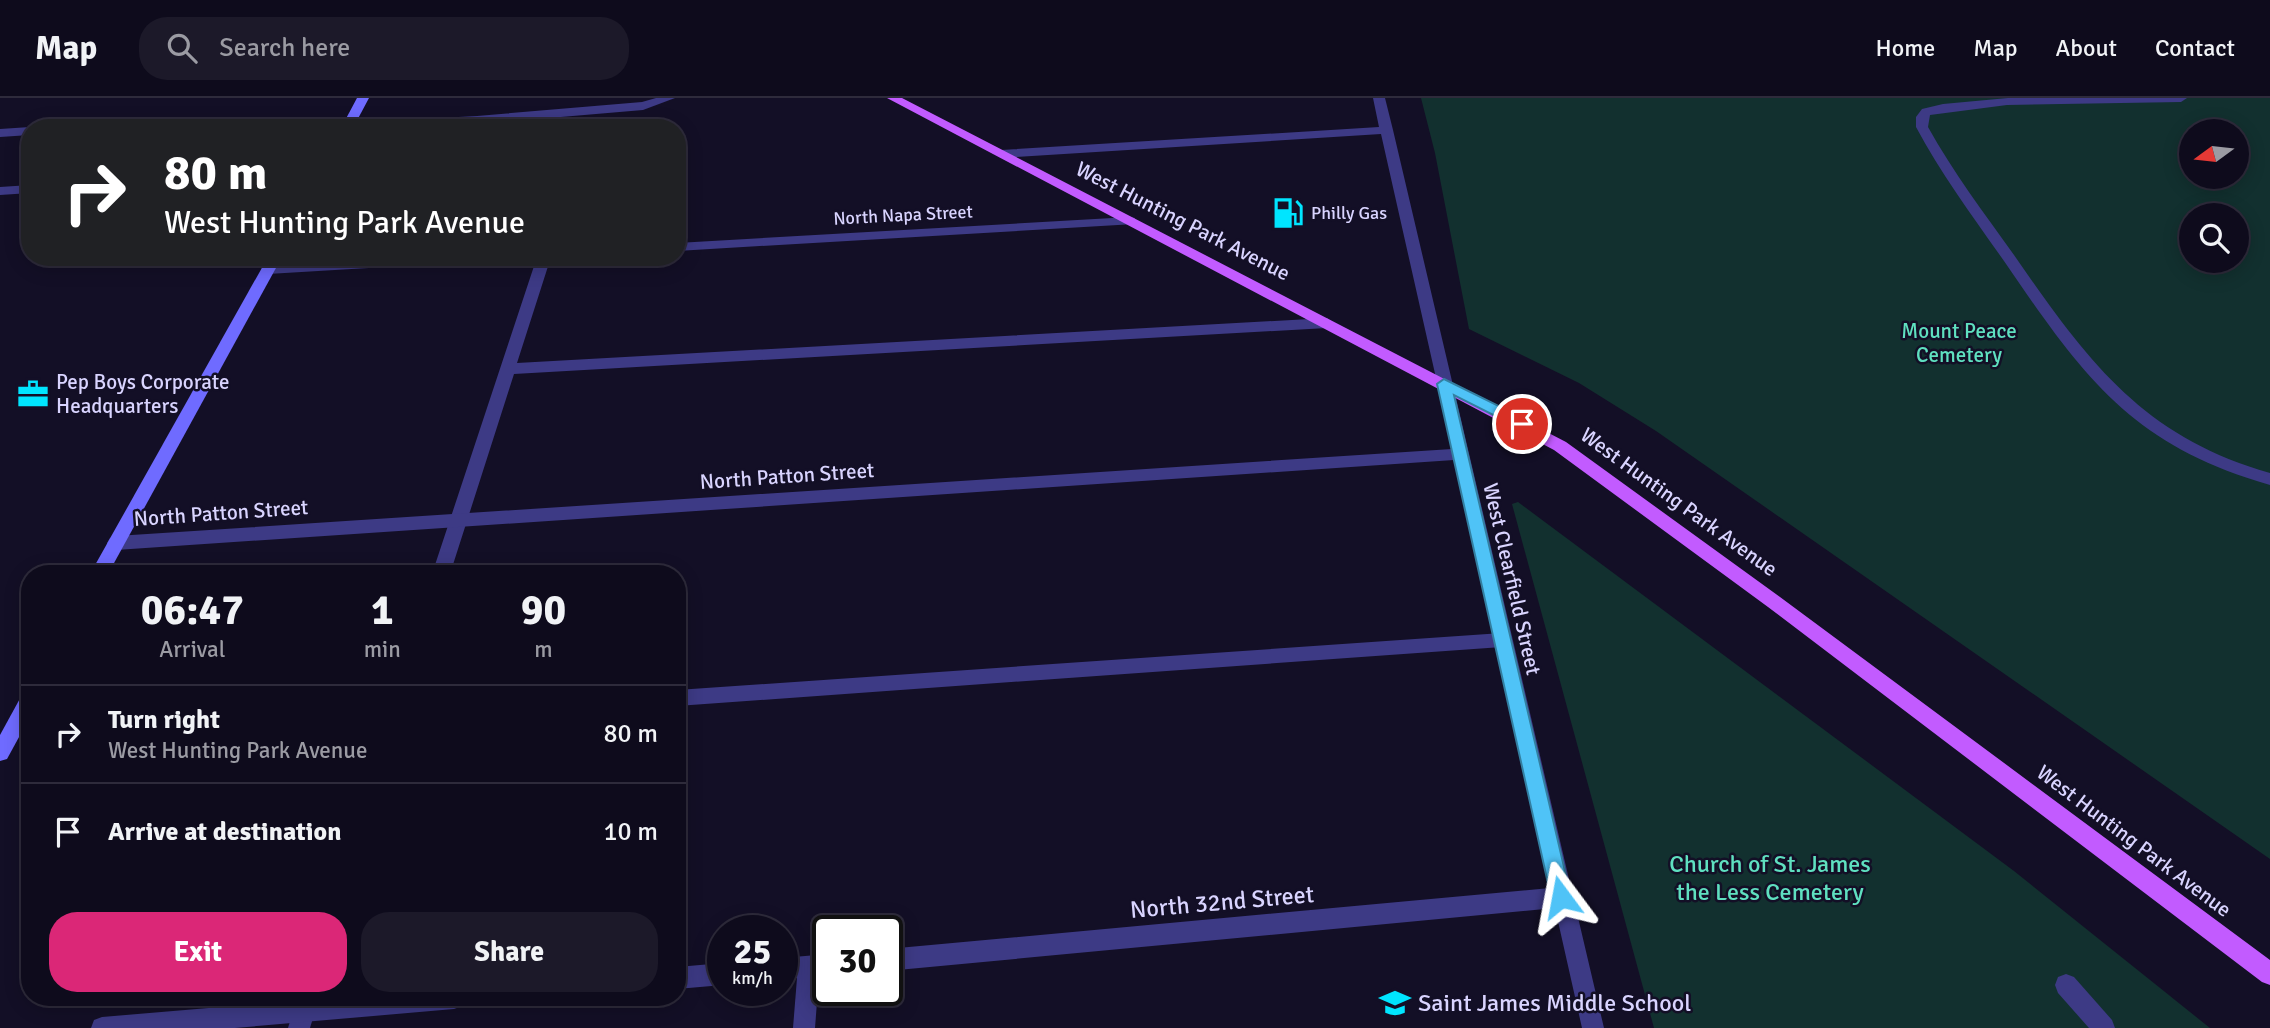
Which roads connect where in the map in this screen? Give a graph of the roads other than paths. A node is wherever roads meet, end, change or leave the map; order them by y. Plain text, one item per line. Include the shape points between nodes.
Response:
1 (363, 98) edge
2 (669, 98) edge
3 (892, 98) edge
4 (1379, 98) edge
5 (2181, 98) edge
6 (351, 119) edge
7 (489, 119) edge
8 (1387, 130) junction
9 (21, 132) edge
10 (0, 133) edge
11 (1001, 154) junction
12 (21, 190) edge
13 (0, 191) edge
14 (1130, 221) junction
15 (686, 246) edge
16 (269, 266) edge
17 (541, 266) edge
18 (1327, 323) junction
19 (508, 369) junction
20 (1444, 384) junction
21 (1460, 454) junction
22 (2270, 479) edge
23 (458, 520) junction
24 (116, 543) junction
25 (104, 565) edge
26 (444, 565) edge
27 (1502, 640) junction
28 (686, 697) edge
29 (21, 715) edge
30 (0, 753) edge
31 (1561, 897) junction
32 (903, 959) edge
33 (2270, 974) edge
34 (707, 975) edge
35 (686, 977) edge
36 (2066, 985) dead end
37 (812, 993) edge
38 (368, 1006) edge
39 (304, 1012) edge
40 (102, 1028) edge
41 (804, 1028) edge
42 (1593, 1028) edge
43 (2104, 1028) edge

1 - 6 main road
2 - 7 street via 643,106
3 - 11 main road, West Hunting Park Avenue
4 - 8 street, West Clearfield Street
5 - 22 street via 1971,100 1927,111 1922,127 2050,318 2107,387 2196,450
8 - 11 street
8 - 20 street, West Clearfield Street
9 - 10 street
11 - 14 main road, West Hunting Park Avenue
12 - 13 street
14 - 15 street, North Napa Street
14 - 18 main road, West Hunting Park Avenue
16 - 24 main road
17 - 19 street
18 - 19 street
18 - 20 main road, West Hunting Park Avenue
19 - 23 street
20 - 21 street, West Clearfield Street
20 - 33 main road, West Hunting Park Avenue via 1582,460
21 - 23 street, North Patton Street
21 - 27 street, West Clearfield Street
23 - 24 street, North Patton Street
23 - 26 street
24 - 25 main road
27 - 28 street
27 - 31 street, West Clearfield Street
29 - 30 main road
31 - 32 street, North 32nd Street
31 - 42 street, West Clearfield Street
34 - 35 street
36 - 43 street
37 - 41 street
38 - 39 street
39 - 40 street

